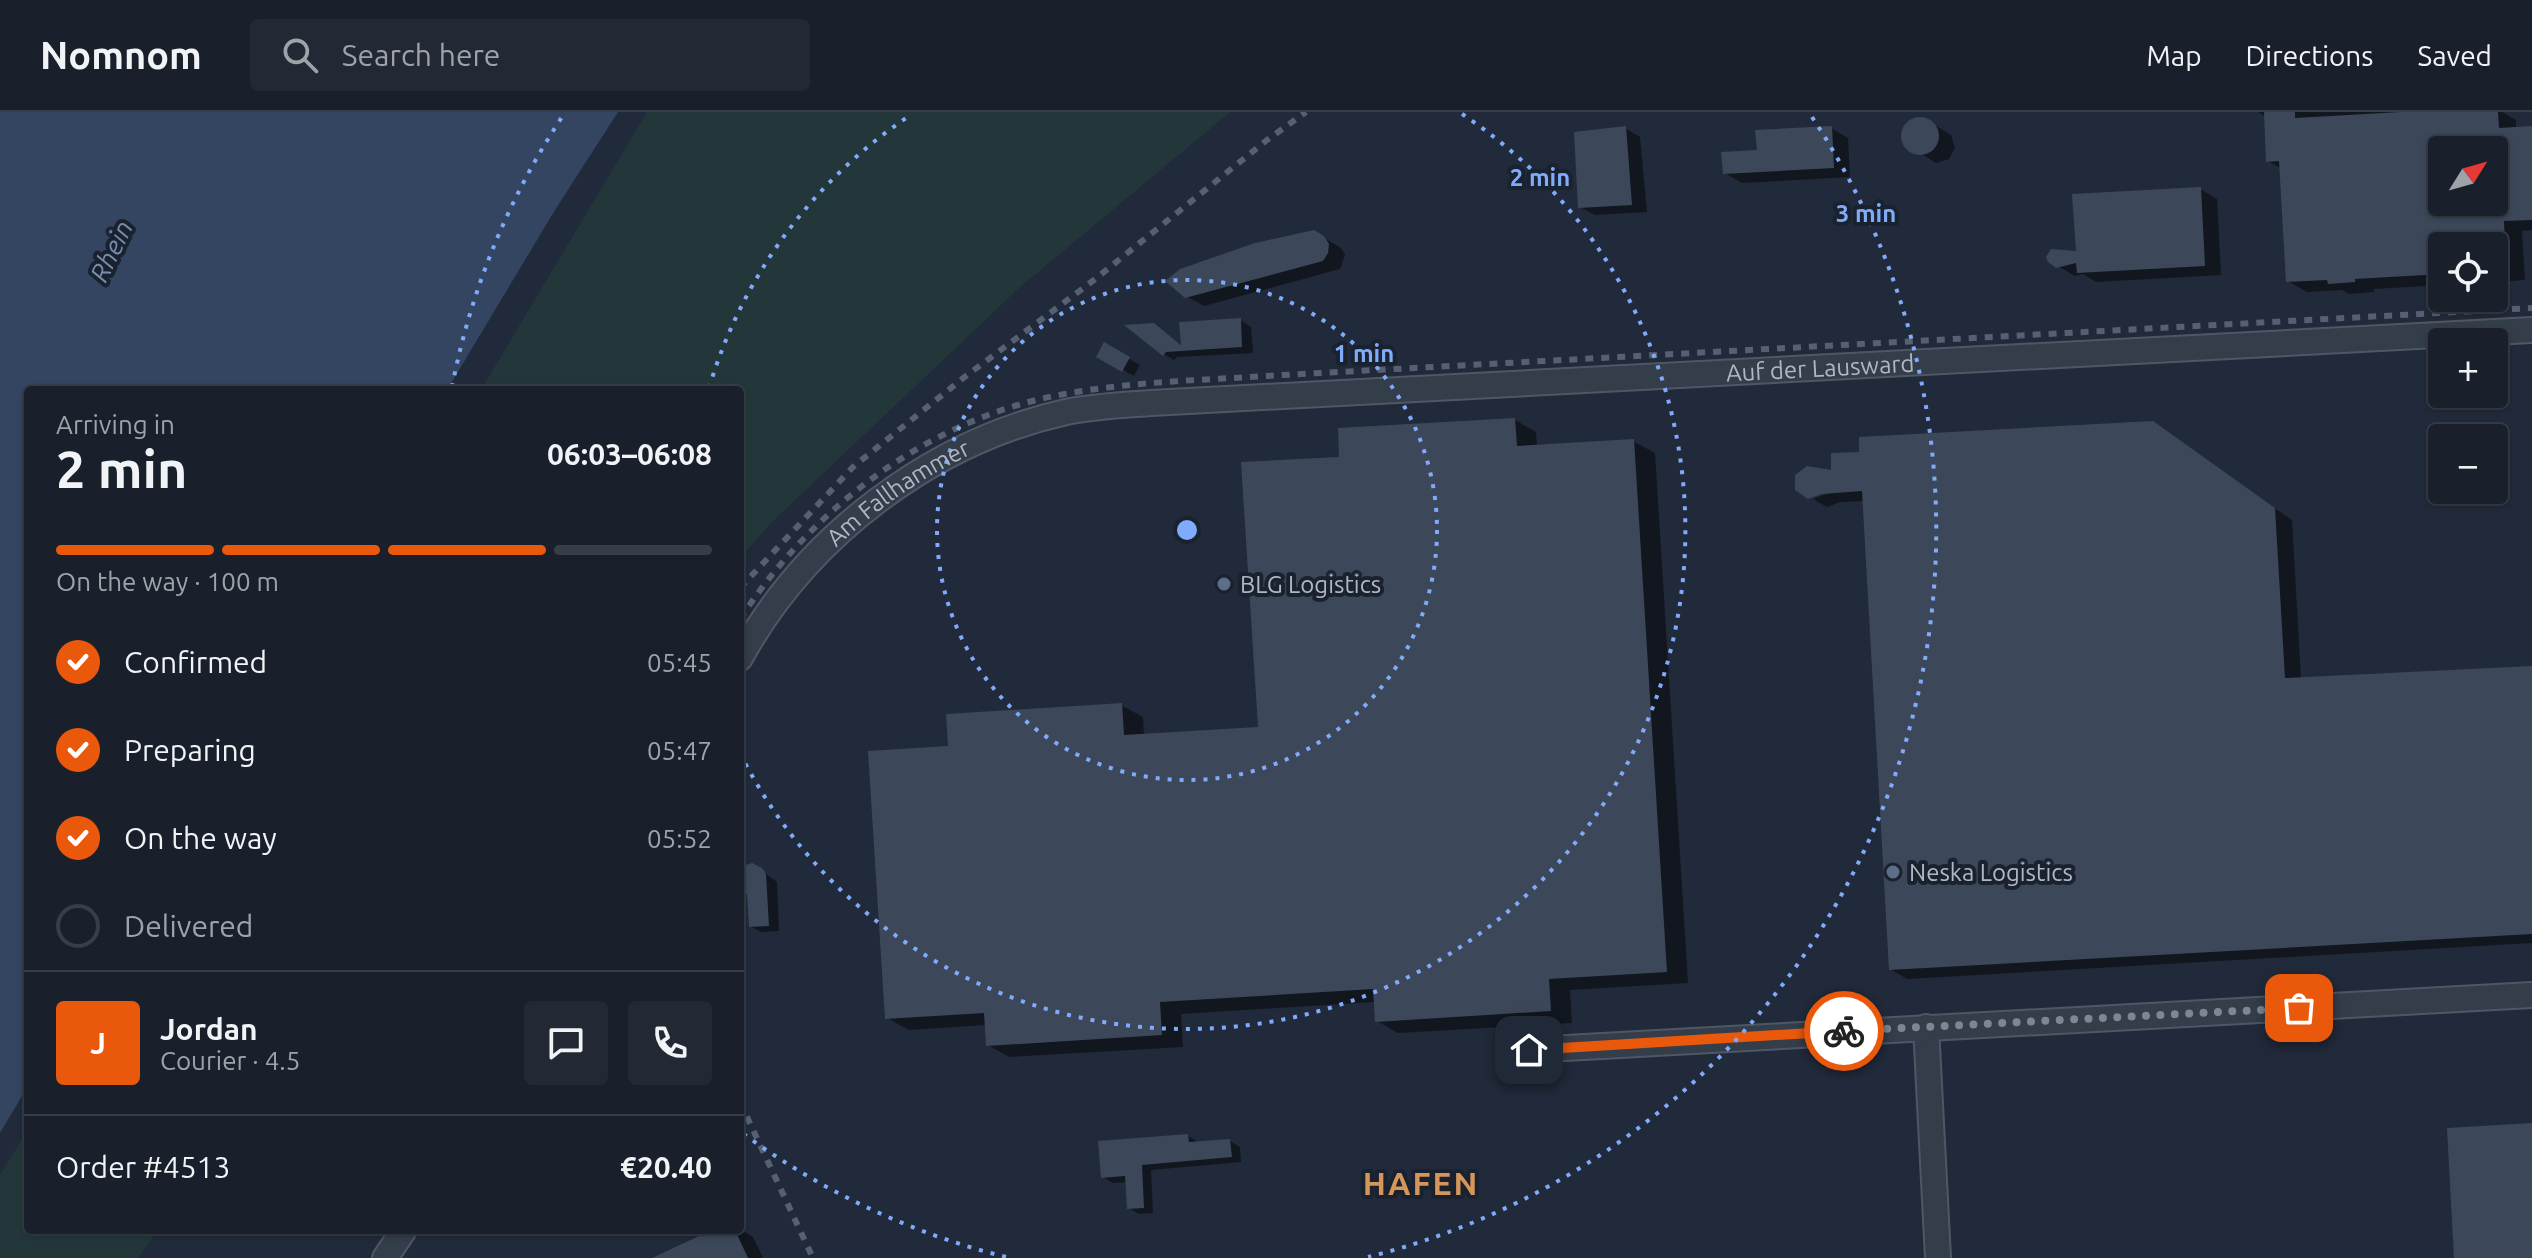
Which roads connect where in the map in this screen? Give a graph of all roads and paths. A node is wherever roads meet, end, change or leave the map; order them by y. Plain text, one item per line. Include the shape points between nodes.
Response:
1 (2532, 330) edge
2 (1109, 406) joint
3 (744, 651) edge
4 (2532, 995) edge
5 (1926, 1027) junction
6 (1529, 1050) dead end
7 (401, 1234) edge
8 (385, 1258) edge
9 (1938, 1258) edge

1 - 2 street, Auf der Lausward
2 - 3 street, Am Fallhammer via 1065,413 979,441 897,487 803,569
4 - 5 street
5 - 6 street
5 - 9 street
7 - 8 street

